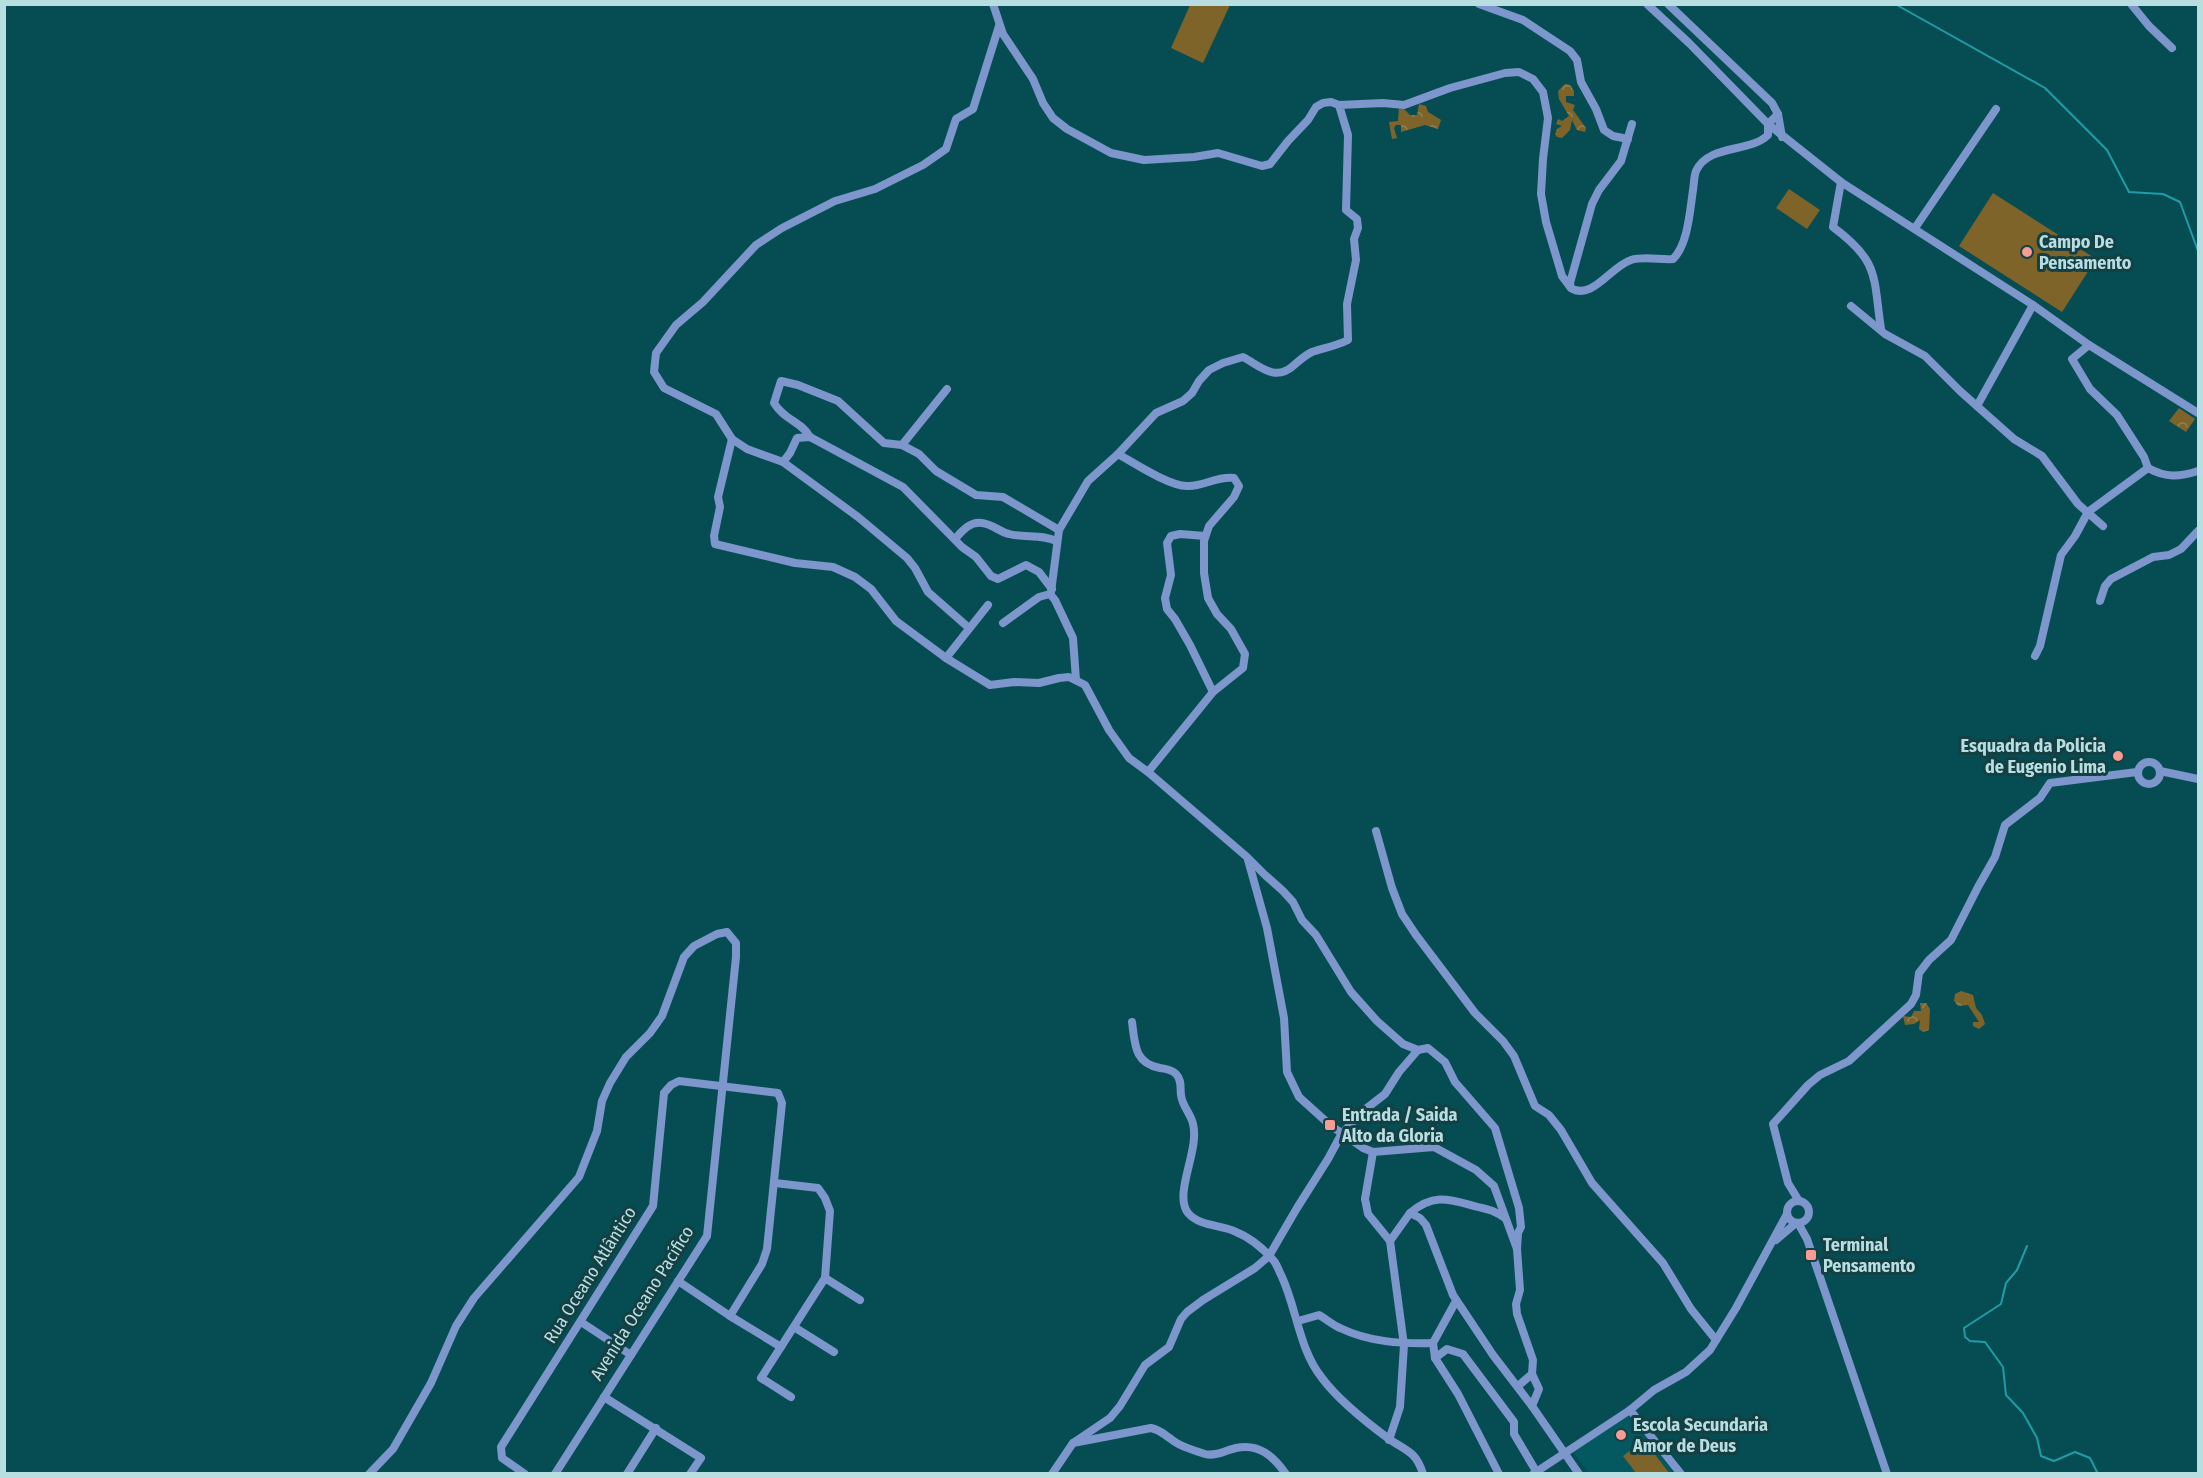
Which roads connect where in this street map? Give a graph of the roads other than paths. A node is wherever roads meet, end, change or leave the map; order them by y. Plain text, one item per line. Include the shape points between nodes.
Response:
1 (993, 4) edge
2 (1479, 4) edge
3 (1647, 4) edge
4 (1668, 4) edge
5 (2131, 4) edge
6 (999, 26) junction
7 (2172, 48) dead end
8 (1339, 105) junction
9 (1996, 109) dead end
10 (1778, 114) junction
11 (1632, 124) dead end
12 (1768, 124) junction
13 (1782, 136) junction
14 (1628, 139) junction
15 (1841, 182) junction
16 (1915, 228) junction
17 (1571, 288) junction
18 (2033, 305) junction
19 (1851, 306) dead end
20 (1881, 328) junction
21 (2089, 345) junction
22 (947, 389) dead end
23 (1977, 406) junction
24 (2199, 413) edge
25 (810, 437) junction
26 (732, 439) junction
27 (902, 445) junction
28 (1118, 454) junction
29 (783, 462) junction
30 (2148, 468) junction
31 (2199, 471) edge
32 (2088, 512) junction
33 (2103, 526) dead end
34 (1059, 530) junction
35 (2199, 531) edge
36 (1205, 536) junction
37 (955, 539) junction
38 (1056, 541) junction
39 (1051, 592) junction
40 (2100, 601) dead end
41 (988, 605) dead end
42 (1003, 623) dead end
43 (969, 628) junction
44 (2034, 656) dead end
45 (946, 658) junction
46 (1076, 680) junction
47 (1213, 692) junction
48 (2160, 771) junction
49 (1148, 772) junction
50 (2138, 772) junction
51 (2199, 779) edge
52 (1376, 831) dead end
53 (1247, 857) junction
54 (1132, 1023) dead end
55 (1418, 1050) junction
56 (723, 1086) junction
57 (1342, 1133) junction
58 (1373, 1152) junction
59 (775, 1183) junction
60 (1788, 1183) junction
61 (1799, 1201) junction
62 (1788, 1210) junction
63 (1410, 1213) junction
64 (1809, 1215) junction
65 (1505, 1218) junction
66 (1797, 1223) junction
67 (1807, 1239) junction
68 (1390, 1241) junction
69 (1773, 1242) junction
70 (1517, 1249) junction
71 (1269, 1256) junction
72 (825, 1278) junction
73 (678, 1281) junction
74 (860, 1300) dead end
75 (1456, 1301) junction
76 (730, 1316) junction
77 (1298, 1321) junction
78 (581, 1322) junction
79 (794, 1327) junction
80 (1716, 1340) junction
81 (1433, 1343) junction
82 (1404, 1345) junction
83 (781, 1347) junction
84 (834, 1352) dead end
85 (631, 1355) junction
86 (1435, 1358) junction
87 (1532, 1374) junction
88 (1518, 1386) junction
89 (604, 1397) junction
90 (791, 1397) dead end
91 (1532, 1406) junction
92 (1630, 1410) junction
93 (656, 1428) junction
94 (1389, 1440) junction
95 (1073, 1443) junction
96 (1565, 1454) junction
97 (1534, 1472) edge
98 (369, 1473) edge
99 (525, 1473) edge
100 (555, 1473) edge
101 (627, 1473) edge
102 (690, 1473) edge
103 (1052, 1473) edge
104 (1286, 1473) edge
105 (1423, 1473) edge
106 (1500, 1473) edge
107 (1579, 1473) edge
108 (1681, 1473) edge
109 (1887, 1473) edge

1 - 6 street
2 - 14 street via 1523,20 1570,51 1604,130
3 - 12 street
4 - 10 street via 1772,103
5 - 7 street
6 - 8 street via 1053,118 1111,153 1144,160 1218,153 1262,166 1270,164 1316,107 1331,102
6 - 26 street via 973,109 956,119 946,149 923,165 875,189 835,201 756,245 676,325 656,353 654,372 664,388 716,414
8 - 17 street via 1404,105 1505,73 1520,72 1533,79 1544,92 1548,118 1541,194 1546,222 1562,276
8 - 28 street via 1347,135 1346,210 1357,219 1358,228 1347,304 1348,340 1311,352 1288,371 1278,374 1243,357 1223,363 1209,370 1183,401 1156,413
9 - 16 street
10 - 12 street
10 - 13 street
11 - 14 street
12 - 13 street
12 - 17 street via 1768,135 1762,141 1721,152 1703,162 1696,172 1684,241 1673,259 1631,260 1588,291
13 - 15 street
14 - 17 street via 1621,161 1592,204
15 - 16 street
15 - 20 street via 1833,227 1870,264
16 - 18 street
18 - 21 street
18 - 23 street
19 - 20 street
20 - 23 street via 1925,356
21 - 24 street
21 - 30 street via 2072,359 2090,390 2117,415
22 - 27 street
23 - 32 street via 2014,439 2042,456
25 - 27 street via 781,414 774,403 781,381 838,401 884,443
25 - 29 street via 797,438
25 - 37 street via 903,487
26 - 29 street
26 - 45 street via 718,497 715,544 795,563 833,567 855,577 872,589 896,621
27 - 34 street via 976,495 1003,497
28 - 34 street via 1088,481
28 - 36 street via 1178,485 1190,487 1222,477 1234,478 1239,486 1237,492
29 - 43 street via 907,558 928,592
30 - 31 street via 2161,475
30 - 32 street
32 - 33 street
32 - 44 street via 2061,555 2040,646
34 - 38 street
35 - 40 street via 2181,549 2153,557 2111,579
36 - 47 street via 1208,598 1245,654 1243,668
36 - 47 street via 1171,536 1167,543 1171,575 1165,598 1167,609
37 - 38 street via 964,529 982,522 1005,533
37 - 39 street via 991,576 998,579 1026,565 1039,572
38 - 39 street
39 - 42 street
39 - 46 street via 1072,638
41 - 43 street
43 - 45 street
45 - 46 street via 990,685
46 - 49 street via 1085,685 1129,758
47 - 49 street
48 - 50 street via 2150,761 2140,766
48 - 50 street via 2159,778 2150,784 2139,780
48 - 51 street
49 - 53 street
50 - 60 street via 2050,783 2040,798 2005,825 1995,857 1951,940 1920,973 1911,1004 1849,1061 1808,1085 1773,1124
52 - 80 street via 1402,914 1416,935 1475,1013 1503,1041 1514,1056 1535,1106 1549,1115 1592,1183 1664,1263 1691,1309
53 - 55 street via 1293,902 1351,992 1403,1044
53 - 57 street via 1267,928 1284,1018 1287,1071 1299,1097
54 - 71 street via 1137,1054 1149,1066 1172,1070 1179,1076 1181,1096 1192,1117 1196,1143 1185,1182 1184,1205 1188,1212 1197,1220 1245,1236
55 - 57 street via 1385,1094
55 - 70 street via 1428,1048 1440,1056 1455,1082 1495,1128 1519,1208
56 - 59 street, Rua Oceano Atlântico via 778,1093 782,1103
56 - 73 street, Avenida Oceano Pacífico via 707,1236
56 - 78 street, Rua Oceano Atlântico via 679,1081 664,1093 652,1206
56 - 98 street, Avenida Oceano Pacífico via 736,957 736,943 727,932 694,946 684,957 662,1016 610,1083 579,1177 474,1298 393,1449
57 - 58 street
57 - 71 street
58 - 65 street via 1434,1147 1485,1176 1496,1191
58 - 68 street via 1365,1199 1368,1214
59 - 72 street via 818,1188 825,1198 830,1211
59 - 76 street via 762,1264
60 - 61 street
60 - 62 street
61 - 62 street via 1791,1203
61 - 64 street via 1808,1207
62 - 66 street via 1790,1220
62 - 69 street
63 - 65 street via 1423,1203 1440,1199 1496,1211
63 - 68 street
63 - 75 street via 1420,1218 1431,1234 1432,1246
64 - 66 street
64 - 67 street
65 - 70 street
66 - 67 street
66 - 69 street
67 - 109 street
68 - 82 street
69 - 80 street
70 - 87 street via 1517,1314 1533,1360
71 - 77 street via 1286,1286
71 - 95 street via 1187,1312 1169,1347 1145,1365 1110,1418
72 - 74 street
72 - 79 street
73 - 76 street
73 - 85 street, Avenida Oceano Pacífico
75 - 81 street
75 - 88 street
76 - 83 street
77 - 82 street via 1319,1316 1358,1335
77 - 94 street via 1307,1354 1321,1378
78 - 85 street
78 - 99 street, Rua Oceano Atlântico via 501,1447 501,1458
79 - 83 street
79 - 84 street
80 - 92 street via 1686,1372 1654,1390
81 - 82 street
81 - 86 street
82 - 94 street via 1400,1407
83 - 90 street via 761,1378
85 - 89 street, Avenida Oceano Pacífico
86 - 97 street via 1447,1348 1463,1354 1514,1422 1514,1434
86 - 106 street
87 - 88 street
87 - 91 street via 1539,1389
88 - 91 street
89 - 93 street
89 - 100 street, Avenida Oceano Pacífico
91 - 96 street
92 - 96 street
92 - 108 street
93 - 101 street
93 - 102 street via 701,1458
94 - 105 street via 1410,1451
95 - 103 street
95 - 104 street via 1151,1428 1207,1455 1258,1447
96 - 97 street
96 - 107 street

